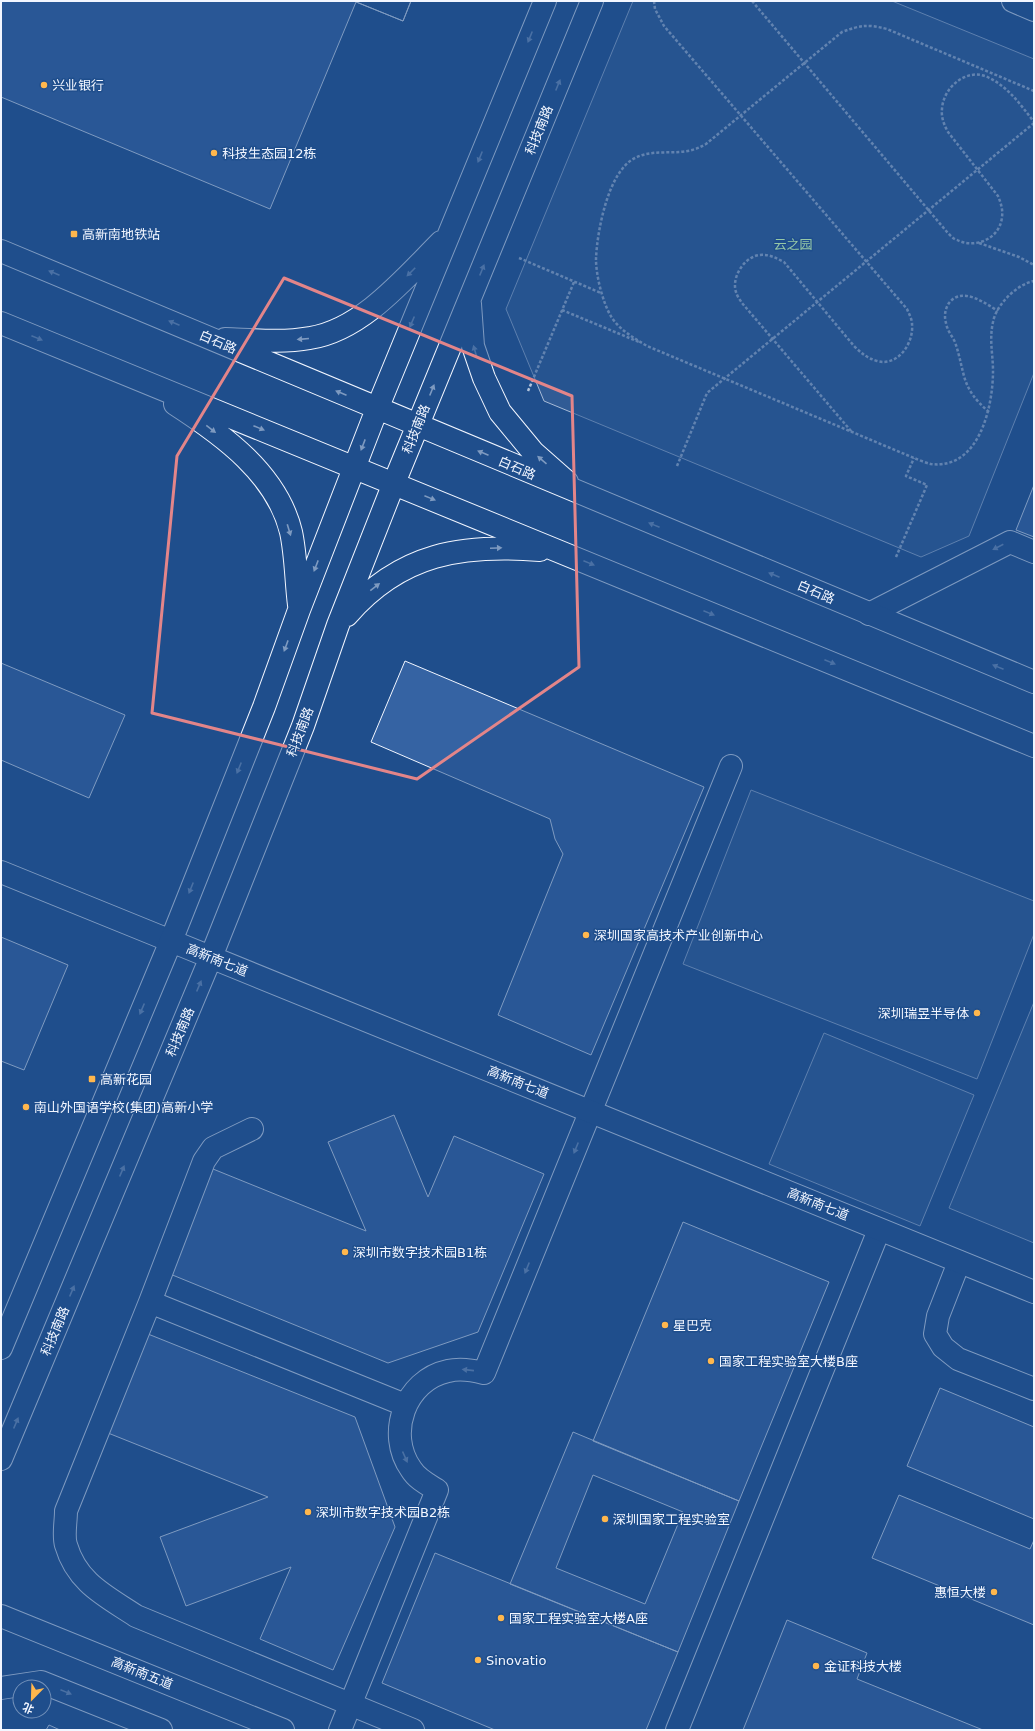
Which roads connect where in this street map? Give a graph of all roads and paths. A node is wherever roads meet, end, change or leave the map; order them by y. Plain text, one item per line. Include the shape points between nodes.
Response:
1 (545, 1) edge
2 (592, 1) edge
3 (654, 1) edge
4 (752, 1) edge
5 (1013, 1) edge
6 (1034, 10) edge
7 (804, 63) junction
8 (995, 75) junction
9 (992, 80) junction
10 (1034, 91) edge
11 (741, 116) junction
12 (1034, 123) edge
13 (979, 169) junction
14 (929, 211) junction
15 (448, 235) junction
16 (978, 243) junction
17 (1, 251) edge
18 (519, 258) dead end
19 (868, 262) junction
20 (1034, 265) edge
21 (1034, 281) edge
22 (574, 282) junction
23 (601, 293) junction
24 (470, 299) junction
25 (819, 302) junction
26 (562, 310) junction
27 (998, 311) junction
28 (1, 323) edge
29 (210, 338) junction
30 (773, 340) junction
31 (647, 346) junction
32 (132, 376) junction
33 (725, 378) junction
34 (528, 391) dead end
35 (377, 409) junction
36 (989, 412) junction
37 (418, 426) junction
38 (851, 431) junction
39 (914, 458) junction
40 (677, 466) dead end
41 (354, 467) junction
42 (394, 483) junction
43 (582, 495) junction
44 (560, 551) junction
45 (1034, 552) edge
46 (896, 557) dead end
47 (299, 610) junction
48 (869, 614) junction
49 (338, 625) junction
50 (1034, 682) edge
51 (1034, 746) edge
52 (731, 766) dead end
53 (1, 872) edge
54 (171, 941) junction
55 (211, 957) junction
56 (590, 1112) junction
57 (252, 1129) dead end
58 (879, 1230) junction
59 (959, 1262) junction
60 (1034, 1292) edge
61 (150, 1302) junction
62 (1, 1348) edge
63 (1034, 1389) edge
64 (405, 1405) junction
65 (1, 1460) edge
66 (1, 1616) edge
67 (1, 1688) edge
68 (350, 1704) junction
69 (235, 1721) edge
70 (161, 1730) edge
71 (283, 1730) edge
72 (340, 1730) edge
73 (413, 1730) edge
74 (677, 1730) edge

1 -> 15 main road
24 -> 2 main road, 科技南路
3 - 11 path via 664,26
4 - 7 path
5 - 6 main road
7 - 8 path via 842,32 857,26 871,25 887,29
7 - 11 path
7 - 14 path
8 - 9 path
8 - 10 path
9 - 12 path via 1010,93
9 - 13 path via 971,75 960,79 944,97 942,109 943,122 948,132
11 - 19 path
11 - 23 path via 706,144 694,150 650,153 634,158 622,168 612,186 599,229 596,261
12 - 13 path
13 - 14 path
13 - 16 path via 998,196 1002,218 998,230 990,239
14 - 16 path via 955,240 968,244
14 - 19 path
15 -> 29 main road via 366,313 336,331 311,338 277,341
15 -> 35 main road
16 - 20 path
29 -> 17 main road, 白石路
18 - 22 path
19 - 25 path
19 - 25 path via 907,309 912,322 908,345 901,354 890,361 878,362 864,356
21 - 27 path via 1015,290
22 - 23 path
22 - 26 path
23 - 31 path via 612,317 626,333
37 -> 24 main road, 科技南路
43 -> 24 main road via 533,452 500,412 473,346
25 - 30 path
25 - 30 path via 784,262 772,256 760,255 748,259 740,269 736,292
26 - 31 path
26 - 34 path
27 - 36 path via 993,320 990,341 993,371
27 - 36 path via 976,299 960,295 952,299 944,314 955,342 966,384 971,394
28 -> 32 main road
35 -> 29 main road, 白石路
30 - 33 path
30 - 38 path
31 - 33 path
32 -> 41 main road
32 -> 47 main road via 194,416 241,452 263,477 280,504 291,532
33 - 38 path
33 - 40 path via 707,393
35 - 37 main road, 白石路
35 -> 41 main road
36 - 39 path via 973,446 960,458 948,463 931,464
37 - 42 main road, 科技南路
43 -> 37 main road, 白石路
38 - 39 path
39 - 46 path via 906,476 926,485
41 - 42 main road
41 -> 47 main road
42 -> 44 main road
42 - 49 main road, 科技南路
48 -> 43 main road, 白石路
49 -> 44 main road via 362,598 387,578 437,556 469,549
44 -> 51 main road
45 -> 48 main road via 1010,542
47 -> 54 main road via 264,707
50 -> 48 main road, 白石路
49 - 55 main road, 科技南路 via 303,726
52 - 56 main road
53 - 54 main road, 高新南七道
54 - 55 main road, 高新南七道
54 -> 62 main road
55 - 56 main road, 高新南七道
65 -> 55 main road, 科技南路
56 - 58 main road, 高新南七道
56 -> 64 main road via 484,1373 465,1369 447,1371 430,1378 416,1389
57 - 61 main road via 213,1148 204,1161
58 - 59 main road, 高新南七道
58 - 74 main road
59 - 60 main road, 高新南七道
59 - 63 main road via 938,1316 935,1334 943,1347 958,1359
61 - 64 main road
61 - 68 main road via 66,1511 66,1544 77,1571 97,1591 136,1616
64 -> 68 main road via 400,1421 399,1438 403,1454 411,1469 422,1481 437,1490
66 - 69 main road, 高新南五道
67 -> 70 main road via 41,1682
68 - 72 main road
68 - 73 main road
69 - 71 main road, 高新南五道

